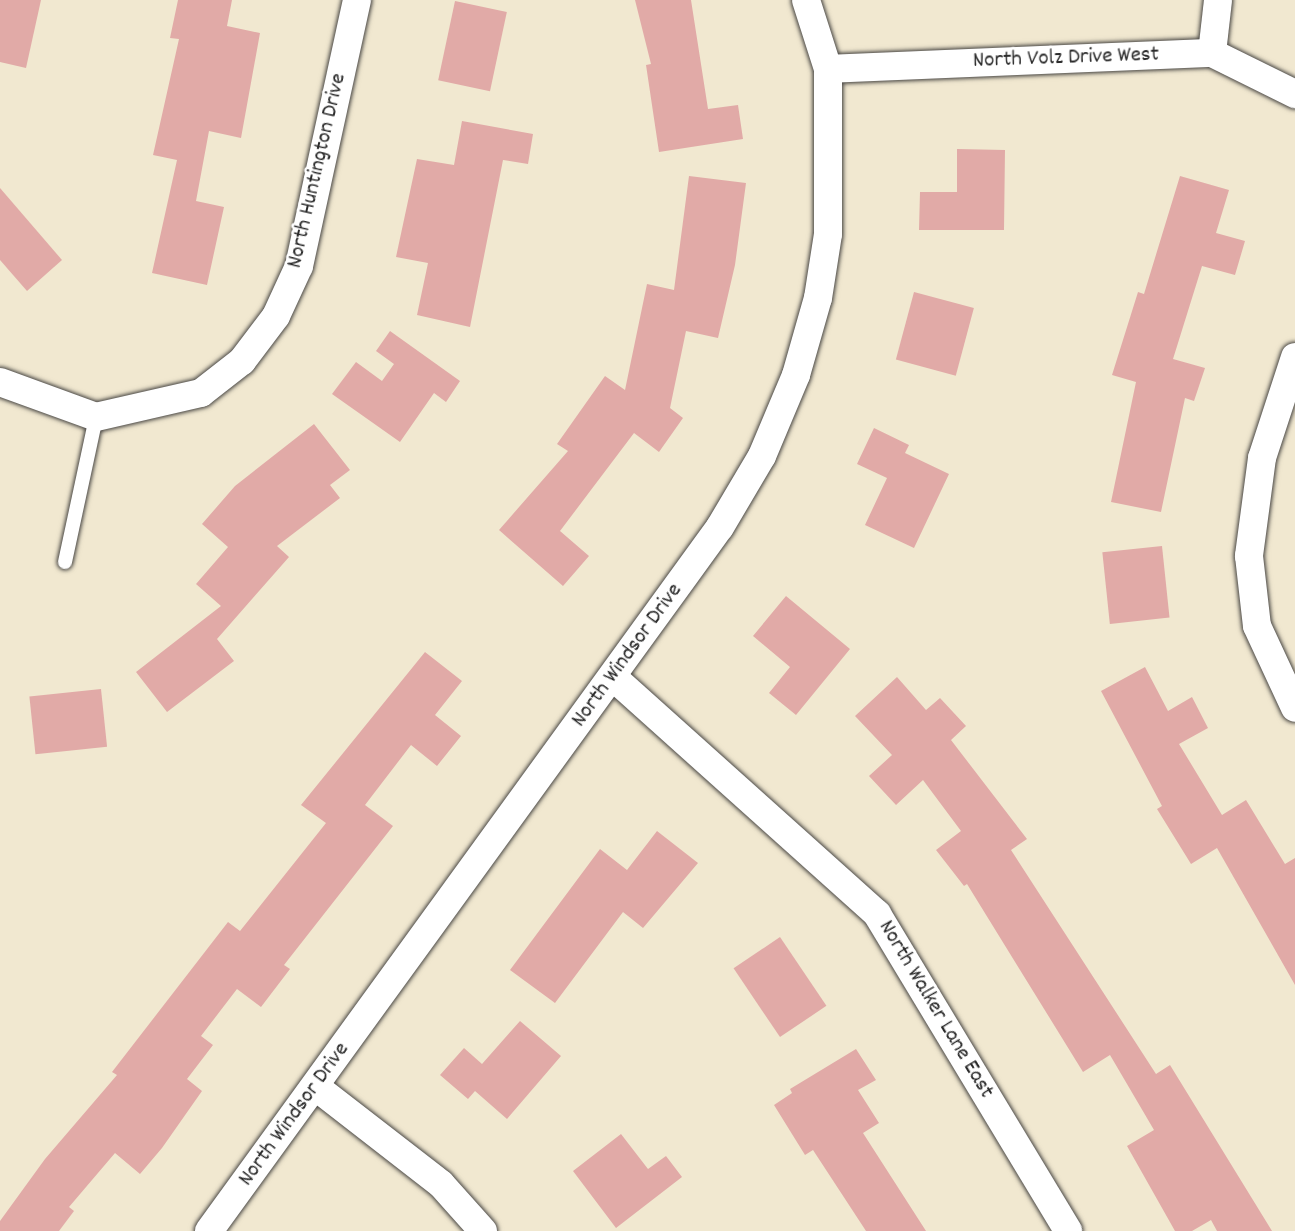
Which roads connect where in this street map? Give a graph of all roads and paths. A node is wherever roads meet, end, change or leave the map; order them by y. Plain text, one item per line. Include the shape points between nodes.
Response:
1 (357, 0) edge
2 (806, 0) edge
3 (1218, 0) edge
4 (1212, 53) junction
5 (828, 69) junction
6 (1295, 94) edge
7 (1295, 356) edge
8 (0, 382) edge
9 (96, 417) junction
10 (65, 562) dead end
11 (613, 677) junction
12 (1295, 708) edge
13 (316, 1087) junction
14 (209, 1231) edge
15 (483, 1231) edge
16 (1069, 1231) edge

1 - 9 street, North Huntington Drive via 299,267 276,316 242,361 201,393
2 - 5 street, North Windsor Drive
3 - 4 street
4 - 5 street, North Volz Drive West
4 - 6 street, North Volz Drive West
5 - 11 street, North Windsor Drive via 828,234 818,298 796,375 762,456 720,527
7 - 12 street via 1262,458 1249,556 1257,626
8 - 9 street
9 - 10 lane
11 - 13 street, North Windsor Drive
11 - 16 street, North Walker Lane East via 877,914
13 - 14 street, North Windsor Drive
13 - 15 street via 440,1184

